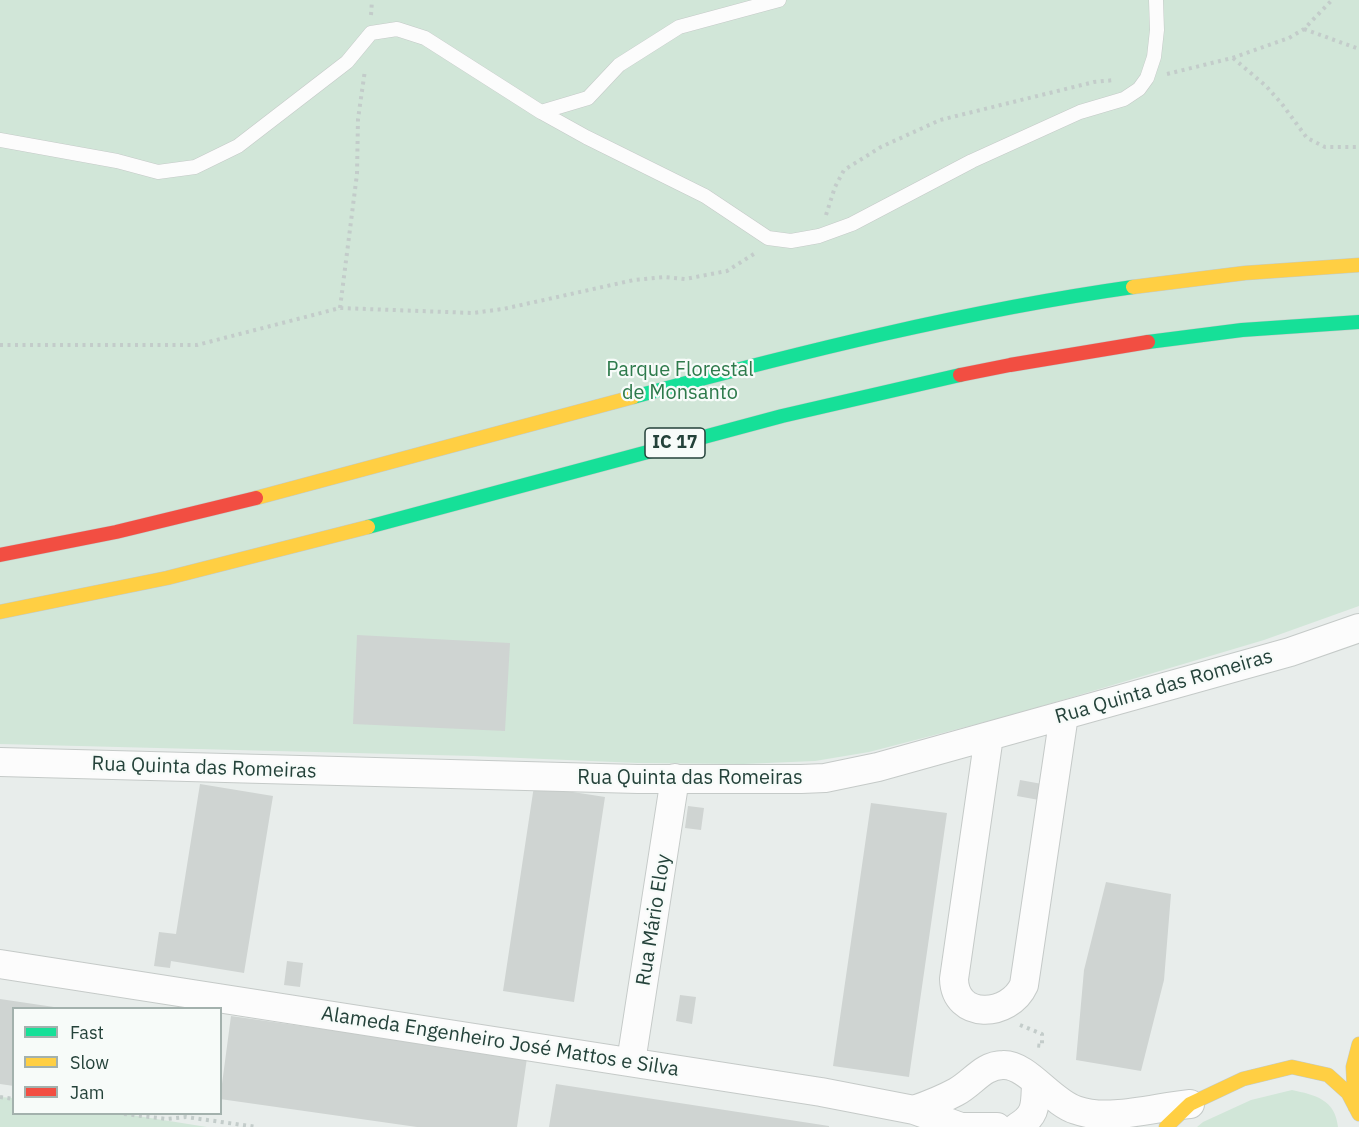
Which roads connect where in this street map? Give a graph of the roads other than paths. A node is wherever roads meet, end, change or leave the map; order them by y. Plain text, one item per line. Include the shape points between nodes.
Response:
1 (779, 0) edge
2 (1156, 0) edge
3 (541, 112) junction
4 (0, 140) edge
5 (1359, 265) edge
6 (1359, 322) edge
7 (0, 555) edge
8 (0, 612) edge
9 (1359, 628) edge
10 (1065, 715) junction
11 (989, 736) junction
12 (0, 762) edge
13 (675, 778) junction
14 (0, 964) edge
15 (1359, 1044) edge
16 (631, 1062) junction
17 (1036, 1083) junction
18 (1190, 1104) junction
19 (914, 1110) junction
20 (1357, 1110) edge
21 (997, 1127) edge
22 (1017, 1127) edge
23 (1166, 1127) edge

1 - 3 lane via 679,27 620,65 588,98
2 - 3 lane via 1154,57 1139,89 1124,99 1080,112 972,161 852,224 819,236 791,241 768,238 705,196
3 - 4 lane via 425,38 397,29 371,33 346,62 238,146 195,167 158,172
5 - 7 main road via 1179,280 972,314 869,336 615,401 253,500
6 - 8 main road, IC 17 via 1147,340 953,376 752,423 228,564
9 - 10 street, Rua Quinta das Romeiras via 1299,650
10 - 11 street, Rua Quinta das Romeiras
10 - 11 street via 1024,985 1019,996 1009,1003 985,1011 961,1000 954,990 954,979
11 - 13 street, Rua Quinta das Romeiras via 825,778
12 - 13 street, Rua Quinta das Romeiras
13 - 16 street, Rua Mário Eloy
14 - 16 street, Alameda Engenheiro José Mattos e Silva
15 - 20 main road via 1352,1087
16 - 19 street, Alameda Engenheiro José Mattos e Silva
17 - 18 street via 1064,1106 1078,1112 1116,1114
17 - 19 street via 1020,1069 1004,1064 990,1066 957,1092
17 - 22 street via 1029,1119
18 - 20 main road via 1243,1079 1292,1067 1328,1075 1348,1093
18 - 23 main road
19 - 21 street, Alameda Engenheiro José Mattos e Silva via 961,1127

